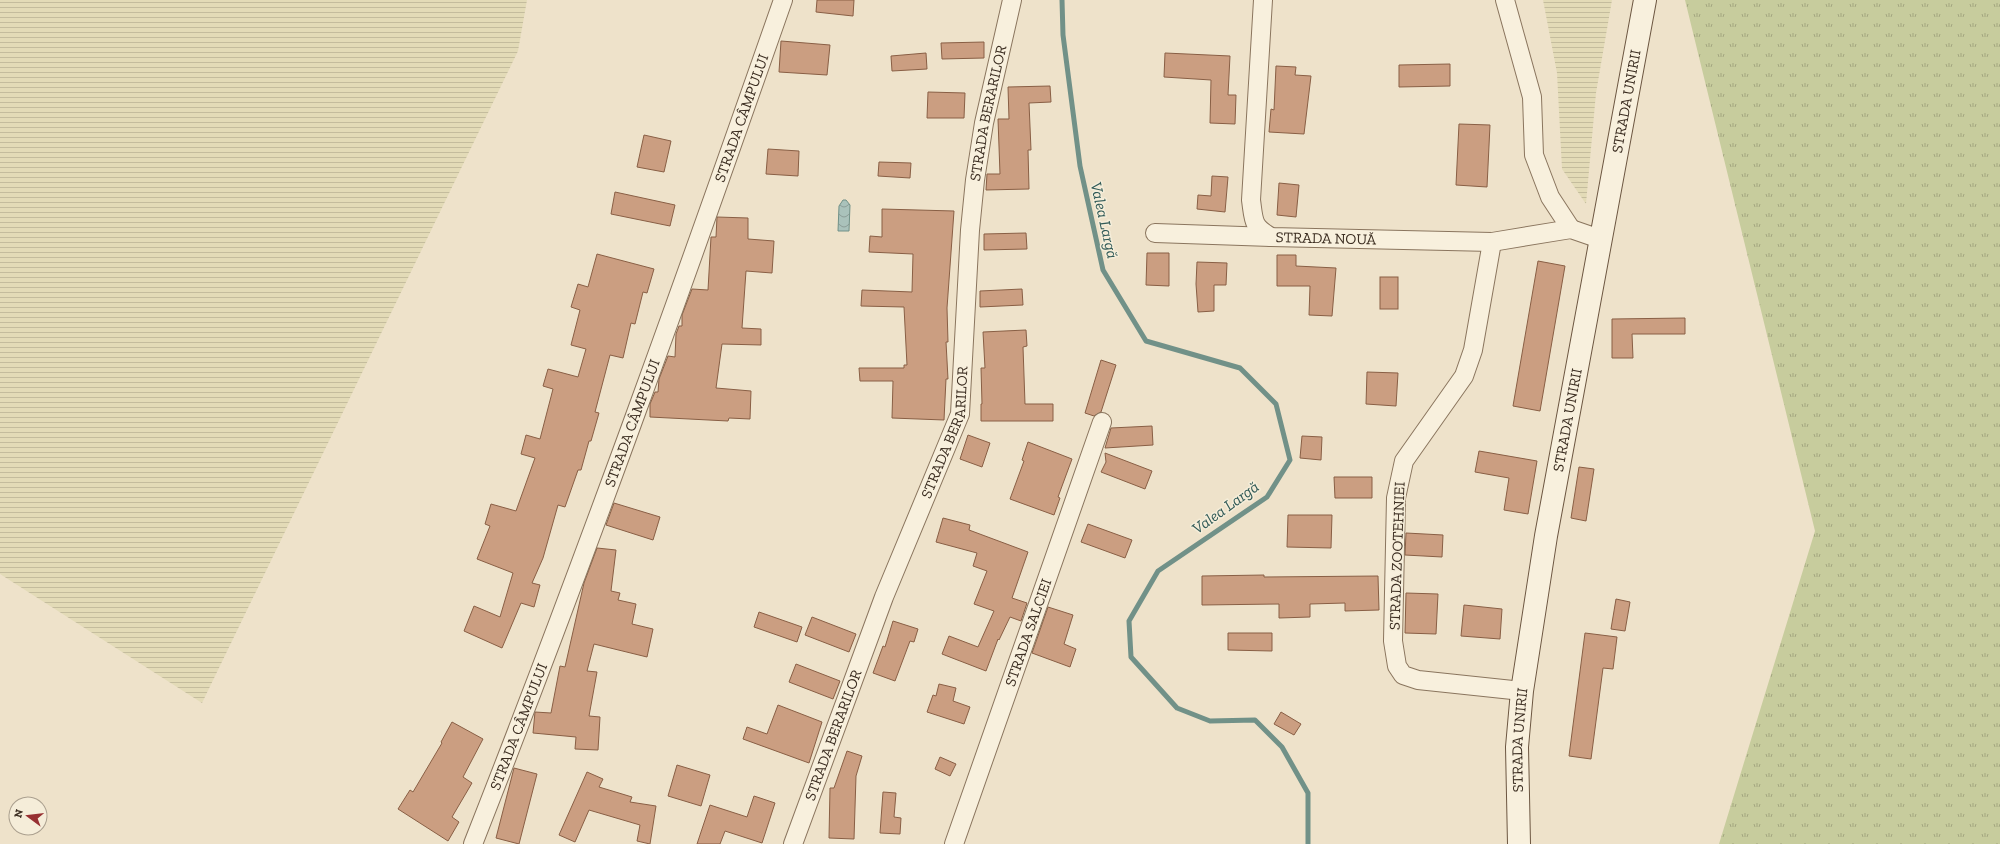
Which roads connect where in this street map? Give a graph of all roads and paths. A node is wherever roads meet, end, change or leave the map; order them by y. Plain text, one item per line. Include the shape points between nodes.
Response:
1 (783, 0) edge
2 (1012, 0) edge
3 (1263, 0) edge
4 (1505, 0) edge
5 (1645, 0) edge
6 (1571, 229) junction
7 (1155, 233) dead end
8 (1271, 237) junction
9 (1600, 239) junction
10 (1492, 242) junction
11 (1102, 422) dead end
12 (1522, 691) junction
13 (473, 844) edge
14 (793, 844) edge
15 (954, 844) edge
16 (1519, 844) edge

1 - 13 street, STRADA CÂMPULUI via 679,297 532,695
2 - 14 street, STRADA BERARILOR via 984,123 975,180 960,414 884,597
3 - 8 street, STRADA NOUĂ via 1251,200 1253,218 1258,229
4 - 6 street via 1532,97 1534,155 1550,198
5 - 9 main road, STRADA UNIRII
6 - 9 street, STRADA NOUĂ
6 - 10 street, STRADA NOUĂ
7 - 8 street
8 - 10 street, STRADA NOUĂ
9 - 12 main road, STRADA UNIRII via 1546,536
10 - 12 street, STRADA ZOOTEHNIEI via 1474,350 1464,376 1404,461 1400,474 1396,498 1394,641 1397,666 1404,675 1418,680
11 - 15 street, STRADA SALCIEI
12 - 16 main road, STRADA UNIRII via 1517,747

